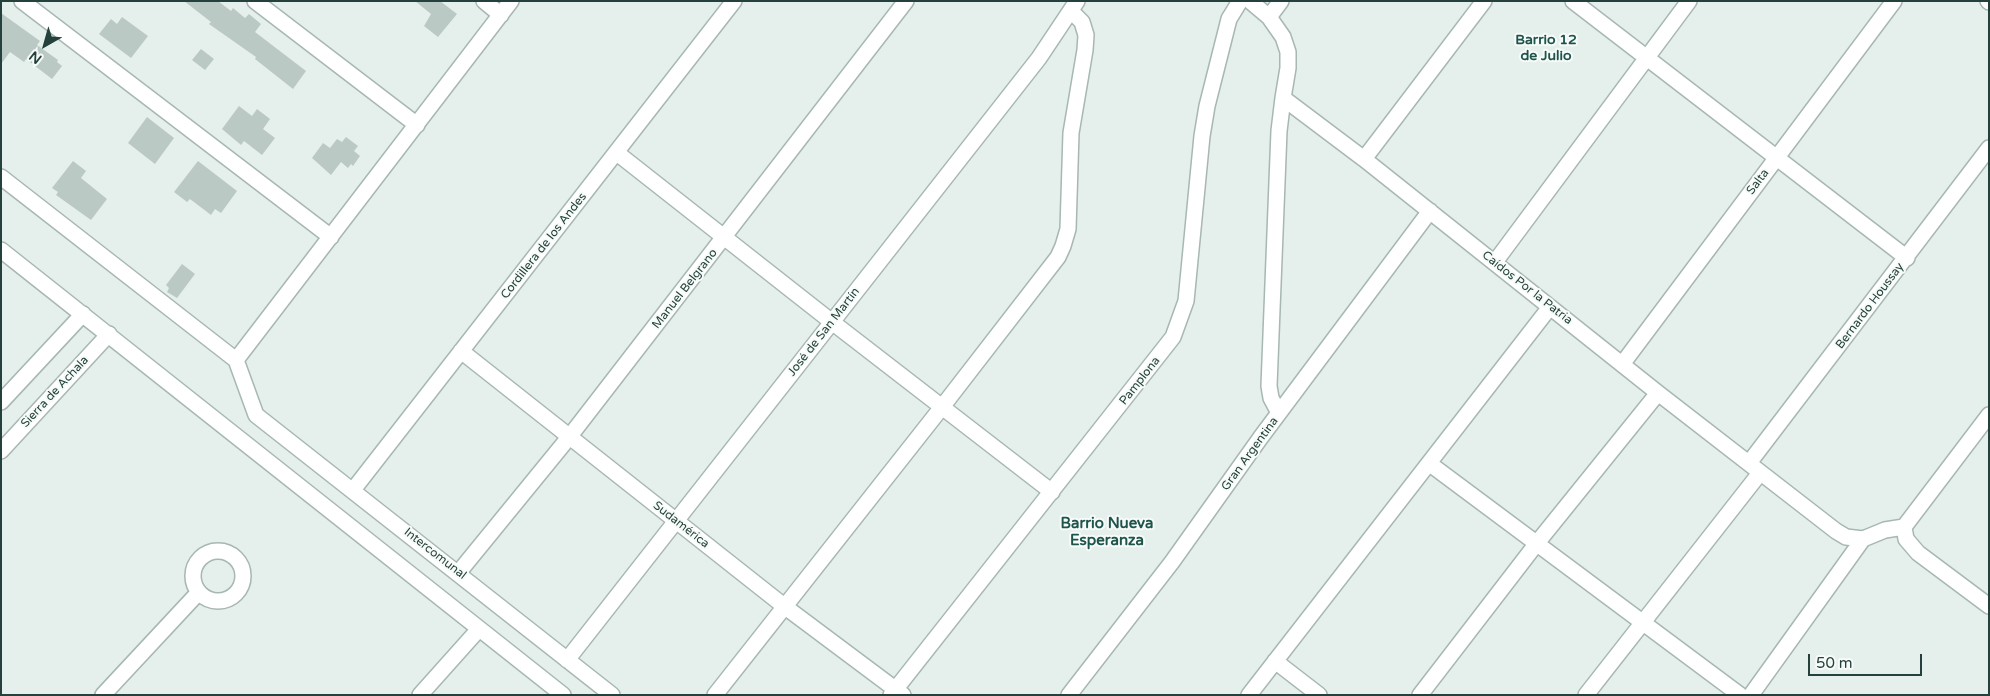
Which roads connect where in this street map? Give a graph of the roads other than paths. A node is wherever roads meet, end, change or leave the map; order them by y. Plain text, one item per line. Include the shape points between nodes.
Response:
1 (22, 1) edge
2 (254, 1) edge
3 (484, 1) edge
4 (511, 1) edge
5 (734, 1) edge
6 (906, 1) edge
7 (1240, 1) edge
8 (1250, 1) edge
9 (1281, 1) edge
10 (1484, 1) edge
11 (1573, 1) edge
12 (1689, 1) edge
13 (1894, 1) edge
14 (1074, 6) edge
15 (501, 15) junction
16 (1270, 17) junction
17 (1647, 58) junction
18 (1283, 98) junction
19 (417, 125) junction
20 (1989, 148) edge
21 (617, 153) junction
22 (1776, 157) junction
23 (1364, 159) junction
24 (1, 177) edge
25 (1430, 211) junction
26 (331, 237) junction
27 (724, 238) junction
28 (1, 250) edge
29 (1907, 258) junction
30 (1495, 262) junction
31 (1550, 307) junction
32 (83, 314) junction
33 (832, 322) junction
34 (109, 334) junction
35 (461, 352) junction
36 (236, 360) junction
37 (1623, 363) junction
38 (1658, 393) junction
39 (1, 402) edge
40 (942, 407) junction
41 (1279, 414) junction
42 (1989, 415) edge
43 (570, 436) junction
44 (1, 451) edge
45 (1430, 464) junction
46 (1755, 468) junction
47 (353, 490) junction
48 (1052, 492) junction
49 (676, 521) junction
50 (1904, 527) junction
51 (1863, 539) junction
52 (1537, 543) junction
53 (459, 572) junction
54 (199, 592) dead end
55 (784, 606) junction
56 (1989, 606) edge
57 (1643, 622) junction
58 (479, 629) junction
59 (567, 660) junction
60 (1275, 661) junction
61 (897, 693) edge
62 (104, 695) edge
63 (420, 695) edge
64 (563, 695) edge
65 (612, 695) edge
66 (715, 695) edge
67 (1068, 695) edge
68 (1248, 695) edge
69 (1319, 695) edge
70 (1420, 695) edge
71 (1586, 695) edge
72 (1740, 695) edge
73 (1751, 695) edge

1 - 26 street
2 - 19 street
3 - 15 street
4 - 15 street
5 - 21 street, Cordillera de los Andes
6 - 27 street, Manuel Belgrano
7 - 48 street, Pamplona via 1229,19 1207,106 1186,301 1181,321 1161,354
8 - 16 street
9 - 16 street
10 - 23 street
11 - 17 street
12 - 17 street
13 - 22 street, Salta
14 - 33 street, José de San Martín via 1033,66
14 - 40 street via 1086,35 1071,133 1068,229 1063,246 1058,257
15 - 19 street
16 - 18 street via 1288,52
17 - 22 street
17 - 30 street
18 - 23 street, Caídos Por la Patria
18 - 41 street via 1269,386
19 - 26 street
20 - 29 street, Bernardo Houssay
21 - 27 street
21 - 35 street, Cordillera de los Andes
22 - 29 street
22 - 37 street, Salta
23 - 25 street, Caídos Por la Patria
24 - 36 street
25 - 30 street, Caídos Por la Patria
25 - 41 street, Gran Argentina
26 - 36 street
27 - 33 street
27 - 43 street, Manuel Belgrano
28 - 32 street
29 - 46 street, Bernardo Houssay
30 - 31 street, Caídos Por la Patria
31 - 37 street, Caídos Por la Patria
31 - 45 street
32 - 34 street
32 - 39 street
33 - 40 street
33 - 49 street, José de San Martín
34 - 44 street, Sierra de Achala
34 - 58 street
35 - 43 street, Sudamérica
35 - 47 street, Cordillera de los Andes
36 - 47 street, Intercomunal via 256,415
37 - 38 street, Caídos Por la Patria
38 - 46 street, Caídos Por la Patria
38 - 52 street
40 - 48 street
40 - 55 street
41 - 67 street, Gran Argentina via 1172,562
42 - 50 street
43 - 49 street, Sudamérica
43 - 53 street, Manuel Belgrano
45 - 52 street
45 - 60 street
46 - 51 street, Caídos Por la Patria via 1836,531 1846,537
46 - 57 street, Bernardo Houssay
47 - 53 street, Intercomunal
48 - 61 street, Pamplona
49 - 55 street, Sudamérica
49 - 59 street, José de San Martín
50 - 51 street
50 - 56 street via 1906,539 1918,553
51 - 73 street
52 - 57 street
52 - 70 street
53 - 59 street, Intercomunal
54 - 62 street
55 - 61 street, Sudamérica
55 - 66 street
57 - 71 street, Bernardo Houssay
57 - 72 street
58 - 63 street
58 - 64 street
59 - 65 street, Intercomunal
60 - 68 street
60 - 69 street

